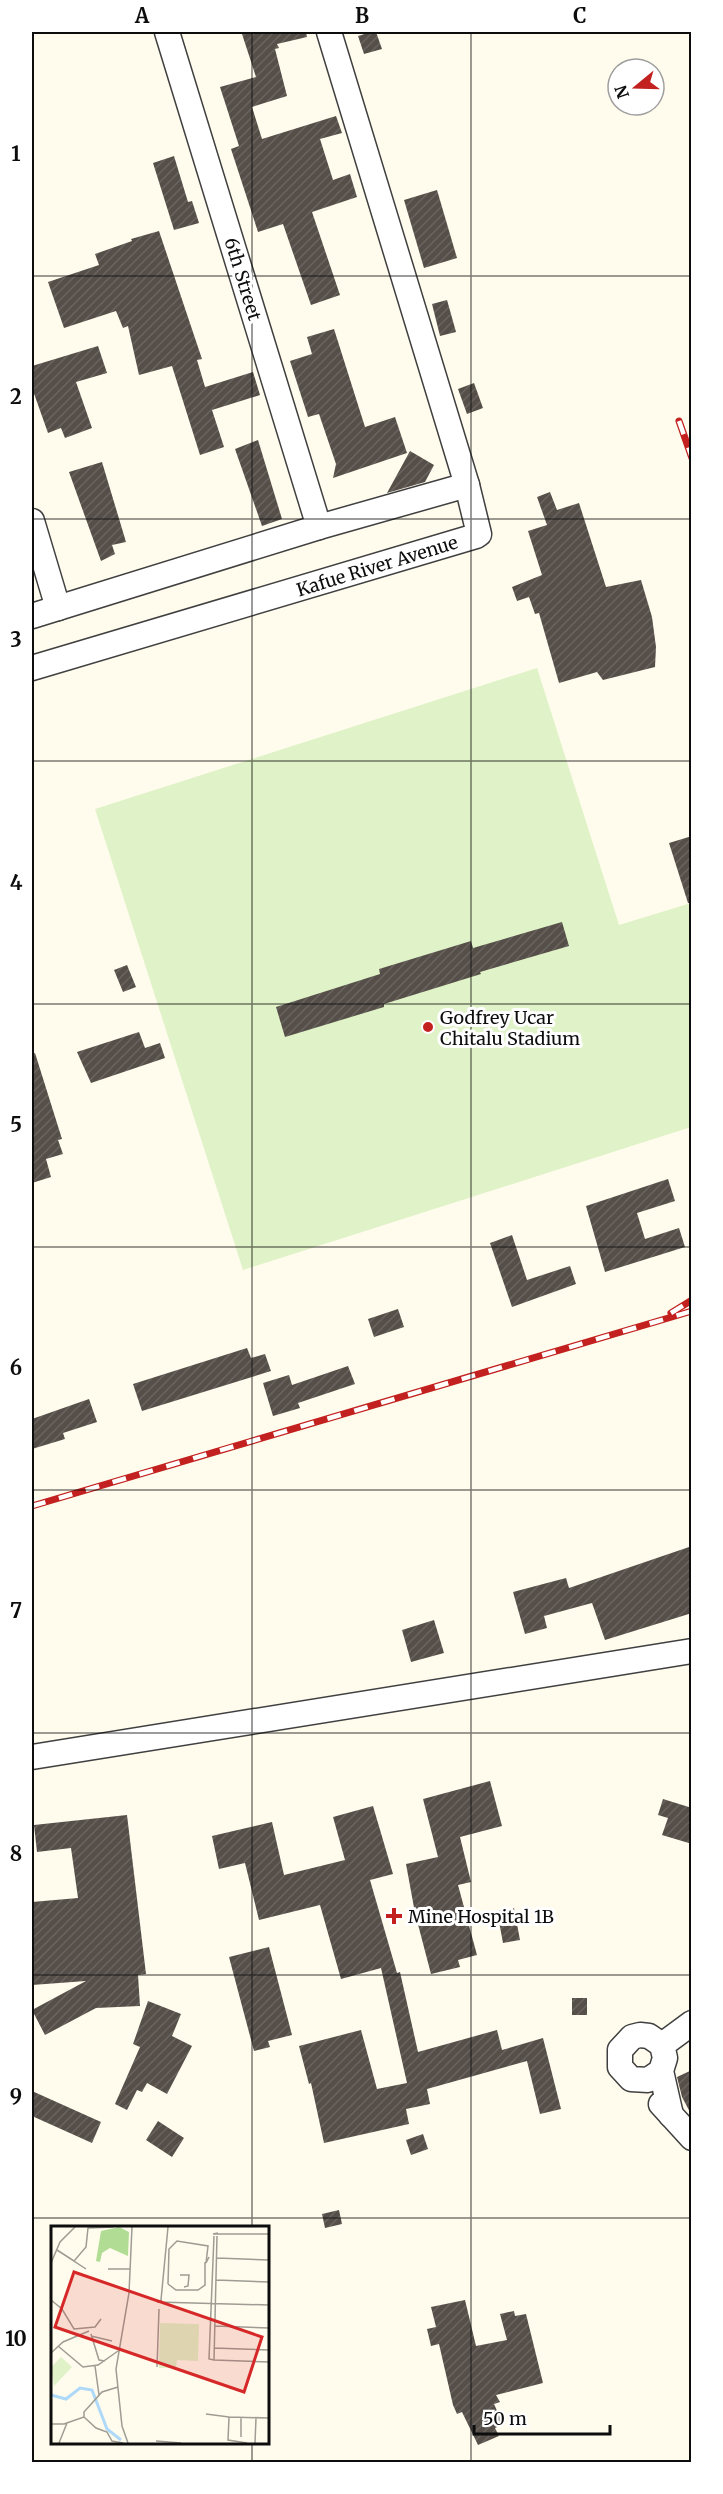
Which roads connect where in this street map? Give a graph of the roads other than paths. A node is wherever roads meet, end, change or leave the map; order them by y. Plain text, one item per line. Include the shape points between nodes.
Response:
1 (167, 32) edge
2 (329, 32) edge
3 (467, 485) junction
4 (32, 520) edge
5 (319, 527) junction
6 (58, 608) junction
7 (32, 616) edge
8 (32, 669) edge
9 (692, 1651) edge
10 (32, 1757) edge
11 (692, 2023) edge
12 (662, 2045) junction
13 (661, 2071) junction
14 (639, 2081) junction
15 (671, 2115) junction
16 (692, 2138) edge

1 - 5 street, 6th Street
2 - 3 street
3 - 5 street
3 - 8 street, Kafue River Avenue via 479,530 476,536
4 - 6 street
5 - 6 street
6 - 7 street
9 - 10 street
11 - 12 street
12 - 13 street via 665,2058
12 - 14 street via 640,2035 632,2037 620,2050 620,2067 631,2079
13 - 14 street
13 - 15 street
14 - 15 street
15 - 16 street

